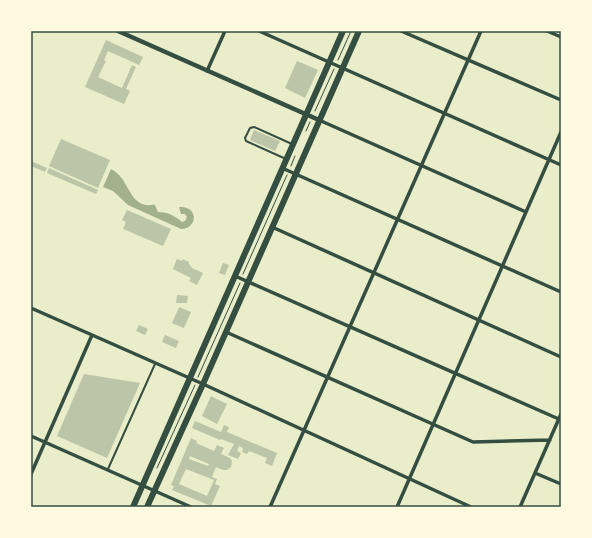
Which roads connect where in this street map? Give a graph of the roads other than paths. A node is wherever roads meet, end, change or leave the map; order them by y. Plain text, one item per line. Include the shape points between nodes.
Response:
1 (118, 31) edge
2 (225, 31) edge
3 (259, 31) edge
4 (342, 31) edge
5 (359, 31) edge
6 (401, 31) edge
7 (481, 31) edge
8 (547, 31) edge
9 (561, 37) edge
10 (468, 60) junction
11 (329, 62) junction
12 (342, 69) junction
13 (207, 71) junction
14 (561, 100) edge
15 (444, 114) junction
16 (306, 115) junction
17 (319, 120) junction
18 (561, 132) edge
19 (293, 144) junction
20 (286, 159) junction
21 (549, 160) junction
22 (561, 165) edge
23 (421, 166) junction
24 (282, 168) junction
25 (296, 174) junction
26 (526, 212) junction
27 (397, 220) junction
28 (272, 227) junction
29 (502, 266) junction
30 (374, 273) junction
31 (235, 276) junction
32 (248, 282) junction
33 (561, 292) edge
34 (31, 308) edge
35 (478, 320) junction
36 (350, 327) junction
37 (226, 332) junction
38 (92, 335) junction
39 (561, 357) edge
40 (155, 363) junction
41 (455, 373) junction
42 (327, 377) junction
43 (190, 378) junction
44 (203, 384) junction
45 (561, 414) edge
46 (560, 420) edge
47 (433, 424) junction
48 (304, 430) junction
49 (31, 436) edge
50 (550, 440) junction
51 (45, 442) junction
52 (108, 470) junction
53 (535, 473) junction
54 (31, 474) edge
55 (409, 478) junction
56 (561, 484) edge
57 (143, 485) junction
58 (154, 491) junction
59 (133, 507) edge
60 (147, 507) edge
61 (191, 507) edge
62 (270, 507) edge
63 (396, 507) edge
64 (471, 507) edge
65 (520, 507) edge

1 - 13 street
2 - 13 street
3 - 11 street
4 - 11 main road
5 - 12 main road
6 - 10 street
7 - 10 street
8 - 9 street
10 - 14 street
10 - 15 street
11 - 12 street
11 - 16 main road
12 - 15 street
12 - 17 main road
13 - 16 street
15 - 21 street
15 - 23 street
16 - 17 street
16 - 19 main road
17 - 23 street
17 - 25 main road
18 - 21 street
19 - 20 main road
19 - 20 lane via 254,127 250,128 245,138 246,141
20 - 24 main road
21 - 22 street
21 - 26 street
23 - 26 street
23 - 27 street
24 - 25 street
24 - 31 main road
25 - 27 street
25 - 28 main road
26 - 29 street
27 - 29 street
27 - 30 street
28 - 30 street
28 - 32 main road
29 - 33 street
29 - 35 street
30 - 35 street
30 - 36 street
31 - 32 street
31 - 43 main road
32 - 36 street
32 - 37 main road
34 - 38 street
35 - 39 street
35 - 41 street
36 - 41 street
36 - 42 street
37 - 42 street
37 - 44 main road
38 - 40 street
38 - 51 street
40 - 43 street
40 - 52 lane
41 - 46 street
41 - 47 street
42 - 47 street
42 - 48 street
43 - 44 street
43 - 57 main road
44 - 48 street
44 - 58 main road
45 - 46 street
46 - 50 street
47 - 50 street via 472,442
47 - 55 street
48 - 55 street
48 - 62 street
49 - 51 street
50 - 53 street
51 - 52 street
51 - 54 street
52 - 57 street
53 - 56 street
53 - 65 street
55 - 63 street
55 - 64 street
57 - 58 street
57 - 59 main road
58 - 60 main road
58 - 61 street

